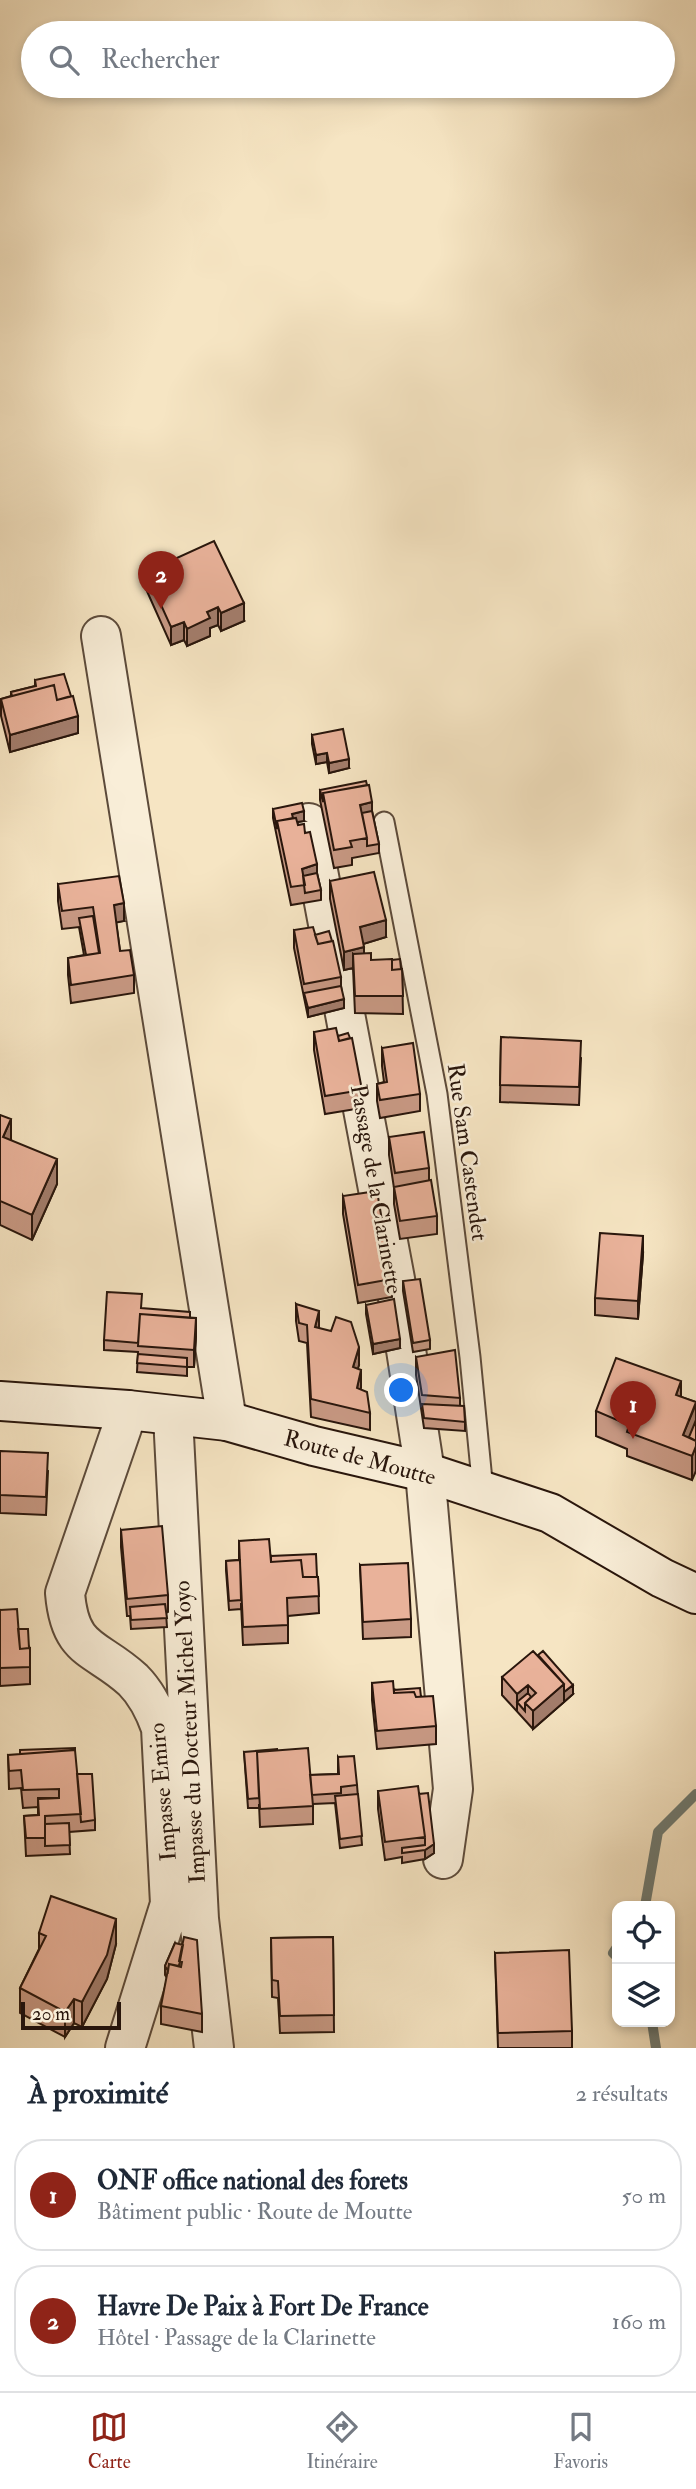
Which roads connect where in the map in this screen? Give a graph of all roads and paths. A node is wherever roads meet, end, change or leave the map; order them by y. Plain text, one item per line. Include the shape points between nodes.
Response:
1 (101, 636) dead end
2 (384, 822) dead end
3 (309, 823) dead end
4 (0, 1401) edge
5 (128, 1410) junction
6 (173, 1416) junction
7 (227, 1422) junction
8 (425, 1472) junction
9 (483, 1491) junction
10 (696, 1594) edge
11 (443, 1859) dead end
12 (125, 2048) edge
13 (214, 2048) edge

1 - 7 street
2 - 9 lane, Rue Sam Castendet via 437,1094
3 - 8 street, Passage de la Clarinette via 395,1279
4 - 5 street, Route de Moutte
5 - 6 street, Route de Moutte
5 - 12 street, Impasse Emiro via 65,1593 67,1616 79,1641 134,1681 153,1707 161,1728 170,1904
6 - 7 street, Route de Moutte
6 - 13 street, Impasse du Docteur Michel Yoyo via 199,1919
7 - 8 street, Route de Moutte
8 - 9 street, Route de Moutte
8 - 11 street, Passage de la Clarinette via 453,1789
9 - 10 street, Route de Moutte via 550,1513

